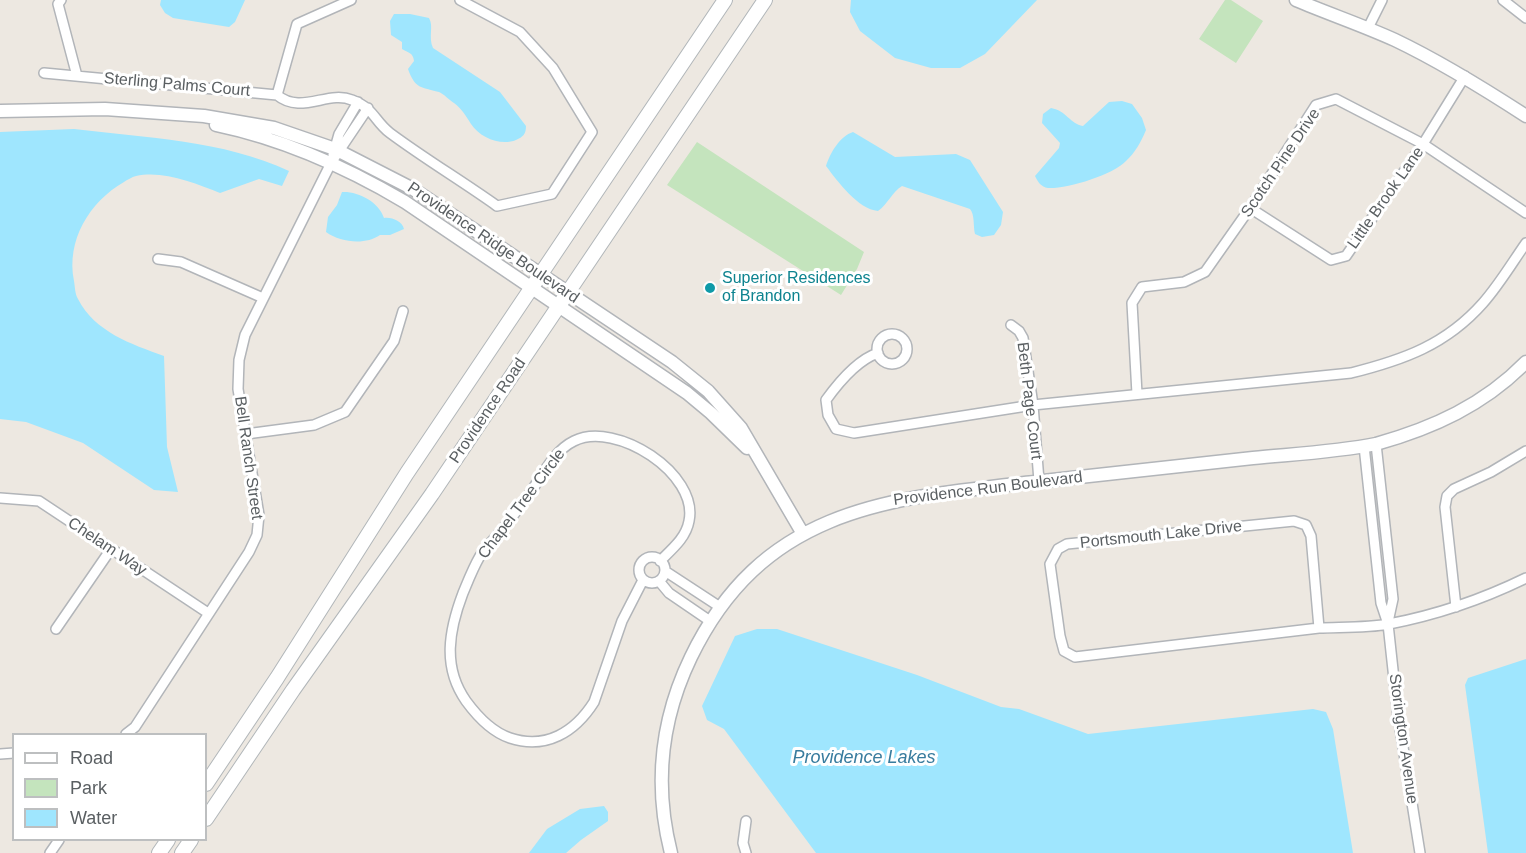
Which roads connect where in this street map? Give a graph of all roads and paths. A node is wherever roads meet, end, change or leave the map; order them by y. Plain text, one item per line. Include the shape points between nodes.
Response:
1 (61, 0) edge
2 (351, 0) edge
3 (460, 0) edge
4 (725, 0) edge
5 (765, 0) edge
6 (1296, 0) edge
7 (1317, 0) edge
8 (1383, 0) edge
9 (1503, 0) edge
10 (1526, 18) edge
11 (1354, 22) junction
12 (1368, 28) junction
13 (44, 74) dead end
14 (77, 76) junction
15 (1465, 76) junction
16 (277, 95) junction
17 (358, 102) junction
18 (368, 108) junction
19 (0, 111) edge
20 (162, 114) junction
21 (1526, 116) edge
22 (1423, 144) junction
23 (337, 150) junction
24 (331, 163) junction
25 (1250, 208) junction
26 (1526, 213) edge
27 (1526, 243) edge
28 (158, 259) dead end
29 (541, 275) junction
30 (532, 289) junction
31 (567, 293) junction
32 (263, 298) junction
33 (558, 307) junction
34 (403, 311) dead end
35 (1011, 325) dead end
36 (878, 353) dead end
37 (1526, 362) edge
38 (1137, 394) junction
39 (1033, 405) junction
40 (246, 434) junction
41 (1370, 445) junction
42 (1526, 451) edge
43 (768, 472) junction
44 (1039, 482) junction
45 (0, 498) edge
46 (803, 534) junction
47 (111, 549) junction
48 (660, 561) junction
49 (665, 571) junction
50 (1526, 579) edge
51 (643, 580) junction
52 (659, 581) junction
53 (1456, 607) junction
54 (720, 608) junction
55 (208, 614) junction
56 (710, 621) junction
57 (1388, 624) junction
58 (1319, 628) junction
59 (56, 629) dead end
60 (277, 678) junction
61 (293, 690) junction
62 (128, 733) edge
63 (207, 783) edge
64 (207, 818) edge
65 (746, 821) dead end
66 (671, 853) edge
67 (746, 853) edge
68 (1420, 853) edge

1 - 14 street via 58,4
2 - 16 street via 297,24
3 - 18 street, Sterling Palms Court via 520,32 554,68 592,132 552,194 497,206 388,131
4 - 29 main road, Providence Road
5 - 31 main road, Providence Road
6 - 11 street
7 - 11 street
8 - 12 street
9 - 10 street
11 - 12 street
12 - 15 street
13 - 14 street, Sterling Palms Court
14 - 16 street, Sterling Palms Court
15 - 21 street
15 - 22 street, Little Brook Lane
16 - 17 street, Sterling Palms Court via 306,104 341,97
17 - 18 street, Sterling Palms Court
17 - 23 street via 339,134
18 - 23 street
19 - 20 street, Providence Ridge Boulevard via 105,109
20 - 23 street, Providence Ridge Boulevard via 257,124
20 - 24 street, Providence Ridge Boulevard via 256,135
22 - 25 street, Scotch Pine Drive via 1336,99 1316,105
22 - 25 street, Little Brook Lane via 1346,256 1331,260
22 - 26 street, Scotch Pine Drive
23 - 24 street
23 - 29 street, Providence Ridge Boulevard via 413,189
24 - 30 street, Providence Ridge Boulevard via 405,202
24 - 32 street, Bell Ranch Street
25 - 38 street, Scotch Pine Drive via 1204,272 1184,282 1142,287 1132,303
27 - 38 street via 1483,303 1454,330 1421,351 1351,373
28 - 32 street via 181,262
29 - 30 main road, Providence Road
29 - 31 street, Providence Ridge Boulevard
30 - 33 street, Providence Ridge Boulevard
30 - 60 main road, Providence Road via 407,473
31 - 33 main road, Providence Road
31 - 43 street, Providence Ridge Boulevard via 708,390 741,428
32 - 40 street, Bell Ranch Street via 245,335 239,360 238,389
33 - 43 street, Providence Ridge Boulevard via 697,401
33 - 61 main road, Providence Road
34 - 40 street via 394,341 345,412 314,425
35 - 39 street, Beth Page Court via 1023,338
36 - 39 street via 866,357 826,400 828,416 836,429 854,432
37 - 41 street, Providence Run Boulevard via 1498,388 1466,409 1426,428
38 - 39 street
39 - 44 street, Beth Page Court
40 - 55 street, Bell Ranch Street via 259,515 257,535
41 - 44 street, Providence Run Boulevard
41 - 57 street, Storington Avenue via 1381,603
42 - 53 street via 1454,489 1448,496 1445,507
43 - 46 street, Providence Ridge Boulevard
44 - 46 street, Providence Run Boulevard via 885,502 845,514
45 - 47 street, Chelam Way via 39,501
46 - 54 street, Providence Run Boulevard via 761,564
47 - 55 street, Chelam Way
47 - 59 street
48 - 49 street
48 - 51 street, Chapel Tree Circle via 653,557 642,562 639,573
48 - 51 street, Chapel Tree Circle via 679,542 690,520 689,501 681,487 653,457 618,438 593,435 572,441 558,453 485,549 471,575 457,611 449,651 461,694 487,725 507,737 536,742 559,737 587,714 594,702 617,633
49 - 52 street
49 - 54 street
50 - 53 street, Portsmouth Lake Drive
51 - 52 street
52 - 56 street
53 - 57 street, Portsmouth Lake Drive
54 - 56 street, Providence Run Boulevard
55 - 62 street, Bell Ranch Street
56 - 66 street, Providence Run Boulevard via 680,680 666,731 661,785
57 - 58 street, Portsmouth Lake Drive
57 - 68 street, Storington Avenue
58 - 58 street, Portsmouth Lake Drive via 1075,657 1064,651 1061,643 1050,564 1058,549 1067,544 1301,522 1311,536
60 - 61 main road
60 - 63 main road, Providence Road
61 - 64 main road, Providence Road
65 - 67 street

